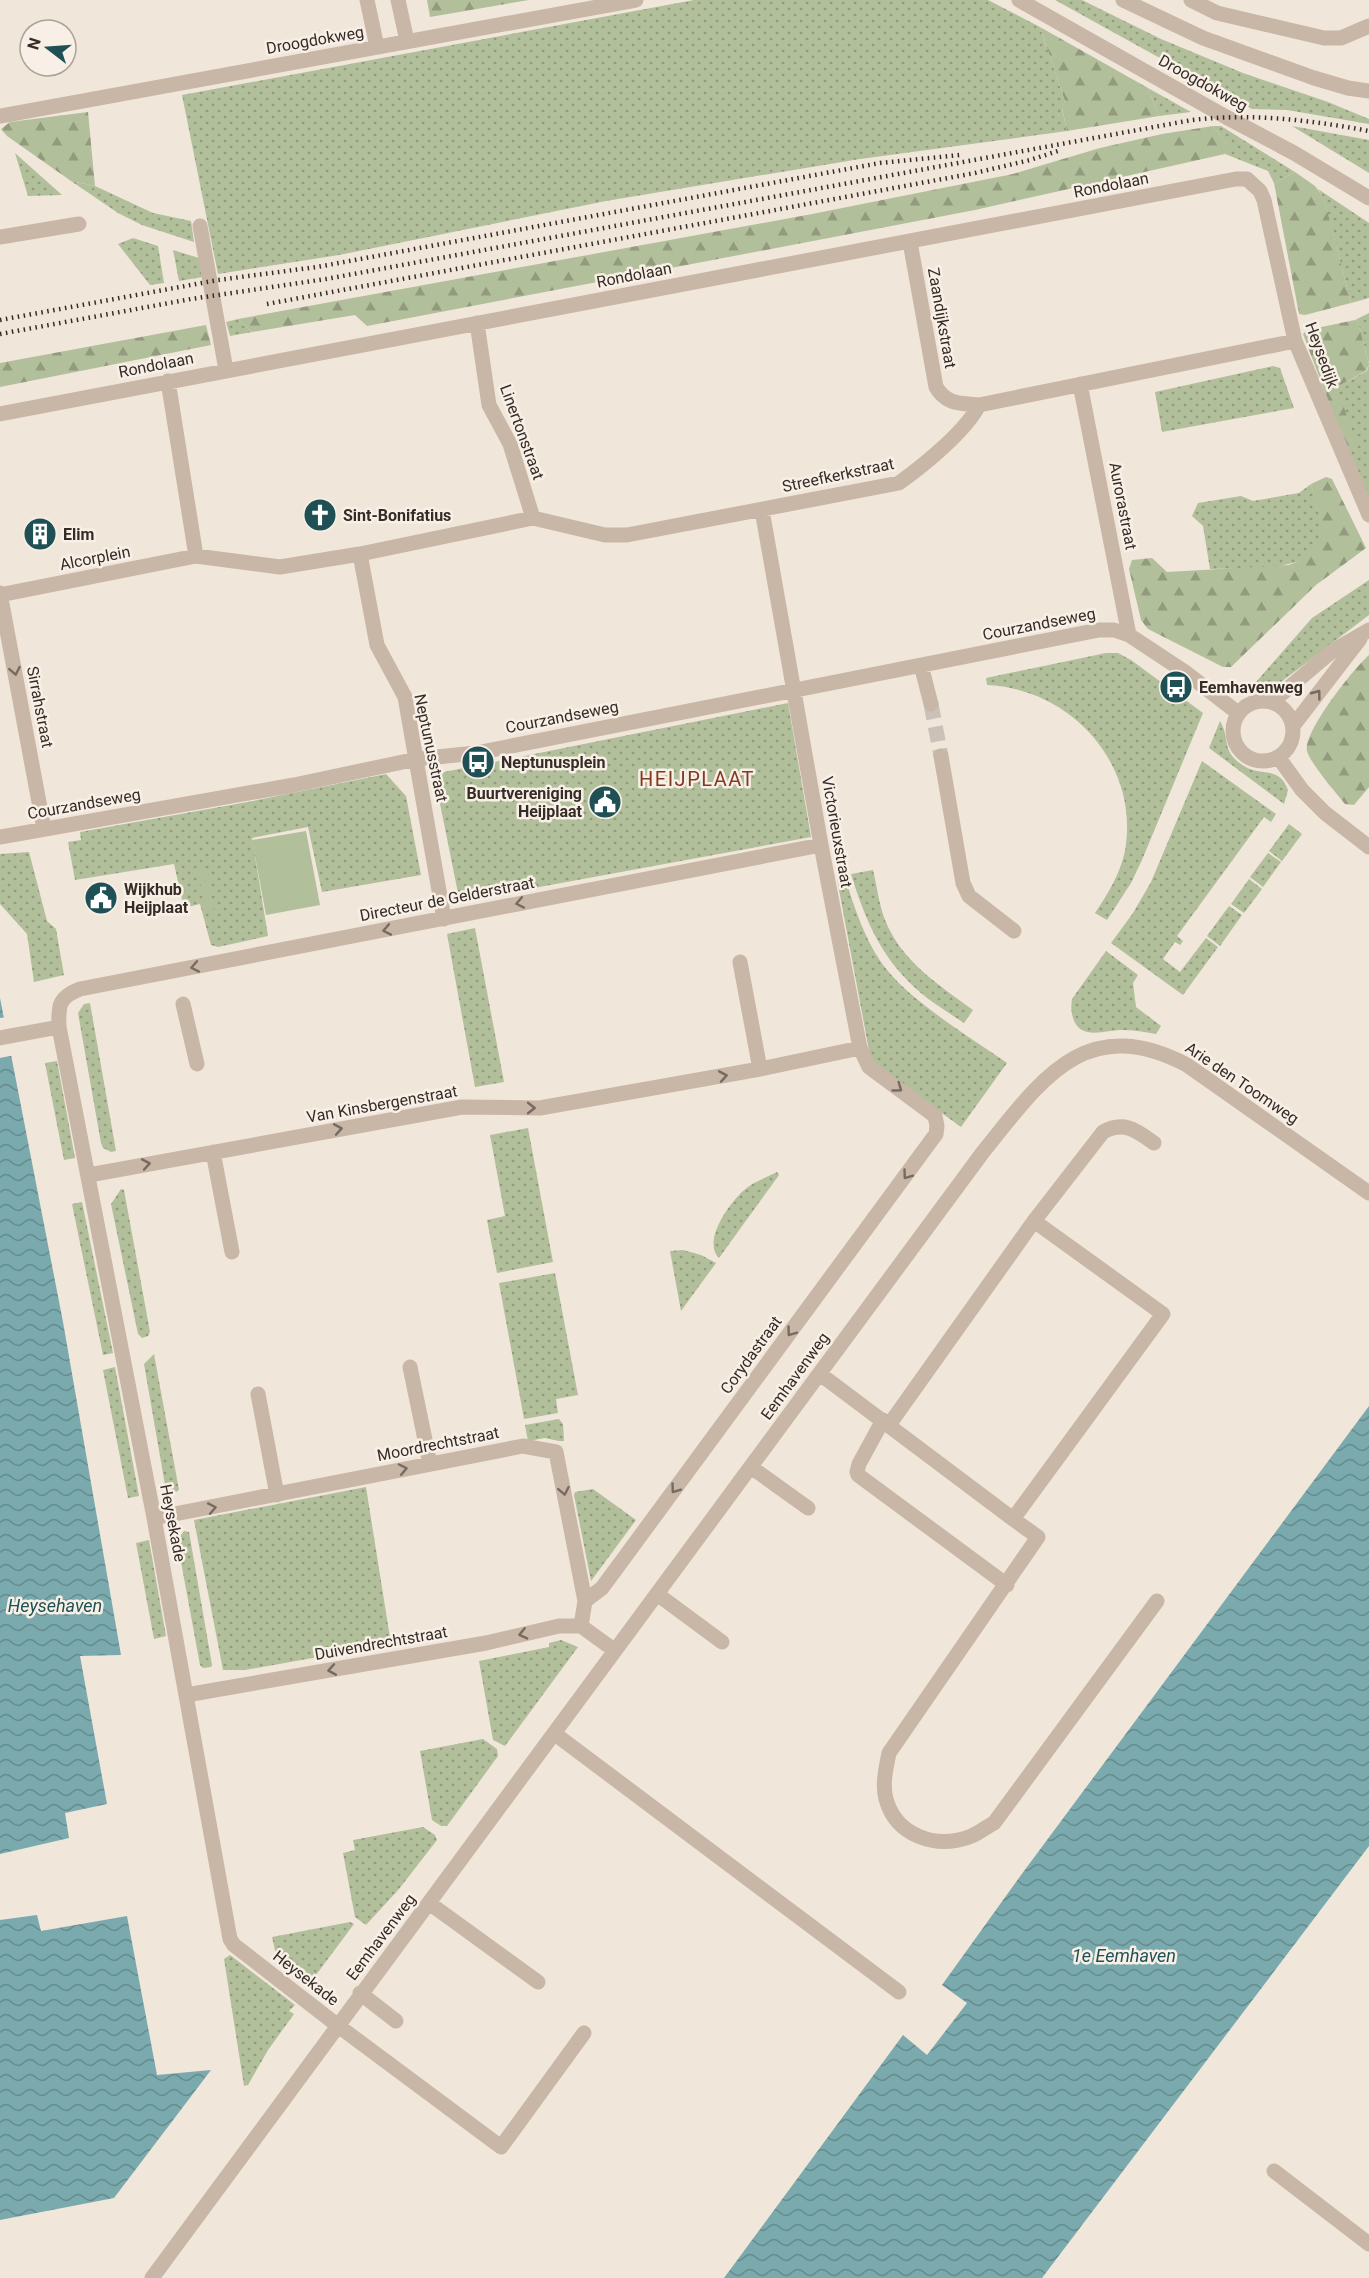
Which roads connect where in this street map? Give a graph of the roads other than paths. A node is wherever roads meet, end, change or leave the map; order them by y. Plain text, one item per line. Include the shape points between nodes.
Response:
1 (367, 0) edge
2 (398, 0) edge
3 (636, 0) edge
4 (1019, 0) edge
5 (1123, 0) edge
6 (1191, 0) edge
7 (1369, 26) edge
8 (407, 41) junction
9 (377, 47) junction
10 (1369, 91) edge
11 (0, 116) edge
12 (1369, 198) edge
13 (1264, 200) joint
14 (79, 224) dead end
15 (200, 226) dead end
16 (0, 237) edge
17 (910, 242) junction
18 (477, 323) junction
19 (1295, 341) junction
20 (226, 370) junction
21 (168, 381) junction
22 (1080, 384) junction
23 (979, 405) junction
24 (0, 414) edge
25 (762, 510) junction
26 (1369, 515) edge
27 (533, 518) junction
28 (360, 554) junction
29 (196, 556) junction
30 (0, 594) edge
31 (1367, 631) edge
32 (1130, 635) junction
33 (921, 665) junction
34 (794, 690) junction
35 (1272, 702) junction
36 (930, 704) tunnel mouth
37 (1238, 713) junction
38 (1293, 726) junction
39 (941, 756) tunnel mouth
40 (1279, 758) junction
41 (417, 759) junction
42 (44, 829) junction
43 (0, 837) edge
44 (821, 845) junction
45 (1369, 847) edge
46 (444, 919) junction
47 (1014, 930) dead end
48 (740, 962) dead end
49 (80, 989) joint
50 (183, 1004) dead end
51 (59, 1027) junction
52 (0, 1038) edge
53 (860, 1048) junction
54 (1080, 1054) joint
55 (198, 1064) dead end
56 (760, 1069) junction
57 (938, 1126) joint
58 (1154, 1143) dead end
59 (213, 1152) junction
60 (89, 1175) junction
61 (1369, 1193) edge
62 (1034, 1221) junction
63 (232, 1252) dead end
64 (410, 1367) dead end
65 (820, 1374) junction
66 (258, 1394) dead end
67 (886, 1423) junction
68 (430, 1464) junction
69 (751, 1467) junction
70 (277, 1495) junction
71 (808, 1508) dead end
72 (154, 1518) junction
73 (1013, 1519) junction
74 (1007, 1585) junction
75 (657, 1594) junction
76 (585, 1601) junction
77 (1157, 1601) dead end
78 (581, 1626) junction
79 (722, 1642) dead end
80 (615, 1650) junction
81 (186, 1695) junction
82 (555, 1734) junction
83 (429, 1903) junction
84 (538, 1982) dead end
85 (899, 1992) dead end
86 (360, 1994) junction
87 (396, 2021) dead end
88 (337, 2025) junction
89 (584, 2033) dead end
90 (1274, 2171) dead end
91 (1369, 2244) edge
92 (152, 2278) edge

1 - 9 street
2 - 8 street
3 - 8 street, Droogdokweg
4 - 12 street, Droogdokweg
5 - 10 street via 1203,38 1314,78
6 - 7 street via 1217,13 1324,38 1341,38
8 - 9 street, Droogdokweg
9 - 11 street, Droogdokweg
13 - 17 street, Rondolaan via 1253,182 1236,179
13 - 19 street, Heysedijk
14 - 16 street
15 - 20 street
17 - 18 street, Rondolaan
17 - 23 street, Zaandijkstraat via 936,387 945,399
18 - 20 street, Rondolaan
18 - 27 street, Linertonstraat via 489,405 510,444
19 - 22 street
19 - 26 street, Heysedijk
20 - 21 street, Rondolaan
21 - 24 street, Rondolaan
21 - 29 street
22 - 23 street
22 - 32 street, Aurorastraat
23 - 25 street, Streefkerkstraat via 973,417 899,483
25 - 27 street, Streefkerkstraat via 616,536
25 - 34 street, Victorieuxstraat
27 - 28 street, Streefkerkstraat
28 - 29 street, Alcorplein via 280,567
28 - 41 street, Neptunusstraat via 377,645 405,697
29 - 30 street, Alcorplein
30 -> 42 street, Sirrahstraat
31 - 35 street via 1331,652
38 -> 31 street
32 - 33 street, Courzandseweg via 1100,630
32 - 37 street
33 - 34 street, Courzandseweg
33 - 36 street
34 - 41 street, Courzandseweg via 476,753
34 - 44 street, Victorieuxstraat
35 - 37 street via 1250,704
35 - 38 street via 1286,711
37 - 40 street via 1233,735 1243,755 1257,761
38 - 40 street via 1292,741
39 - 47 street via 963,883 969,896
40 - 45 street via 1325,813
41 - 42 street, Courzandseweg
41 - 46 street, Neptunusstraat
42 - 43 street, Courzandseweg
44 -> 46 street, Directeur de Gelderstraat
44 - 53 street, Victorieuxstraat
46 -> 49 street, Directeur de Gelderstraat
48 - 56 street
49 - 51 street, Heysekade via 66,994 60,1003
50 - 55 street
51 - 52 street
51 - 60 street, Heysekade
53 - 56 street, Van Kinsbergenstraat
53 -> 57 street, Victorieuxstraat via 869,1067 935,1116
54 - 61 street, Arie den Toomweg via 1126,1046 1172,1057
54 - 65 street, Eemhavenweg via 1052,1071 1021,1104
59 -> 56 street, Van Kinsbergenstraat via 462,1107 540,1108
57 -> 76 street, Corydastraat via 936,1134 602,1588
58 - 62 street via 1124,1127 1103,1132
60 -> 59 street, Van Kinsbergenstraat
59 - 63 street
60 - 72 street, Heysekade
62 - 67 street
62 - 73 street via 1163,1314
64 - 68 street
65 - 67 street
65 - 69 street, Eemhavenweg
66 - 70 street
67 - 73 street
67 - 74 street via 859,1464 858,1475
70 -> 68 street, Moordrechtstraat
68 -> 76 street, Moordrechtstraat via 523,1446 556,1452
69 - 71 street
69 - 75 street, Eemhavenweg
72 -> 70 street, Moordrechtstraat
72 - 81 street, Heysekade
73 - 74 street via 1038,1537
74 - 77 street via 889,1753 884,1777 886,1799 893,1815 908,1831 925,1840 941,1842 969,1837 994,1823
75 - 79 street
75 - 80 street, Eemhavenweg
76 - 78 street, Moordrechtstraat
78 - 80 street
78 -> 81 street, Duivendrechtstraat via 559,1626
80 - 82 street, Eemhavenweg
81 - 88 street, Heysekade via 230,1939
82 - 83 street, Eemhavenweg
82 - 85 street
83 - 84 street
83 - 86 street, Eemhavenweg
86 - 87 street
86 - 88 street, Eemhavenweg
88 - 89 street, Heysekade via 501,2147
88 - 92 street, Eemhavenweg
90 - 91 street

